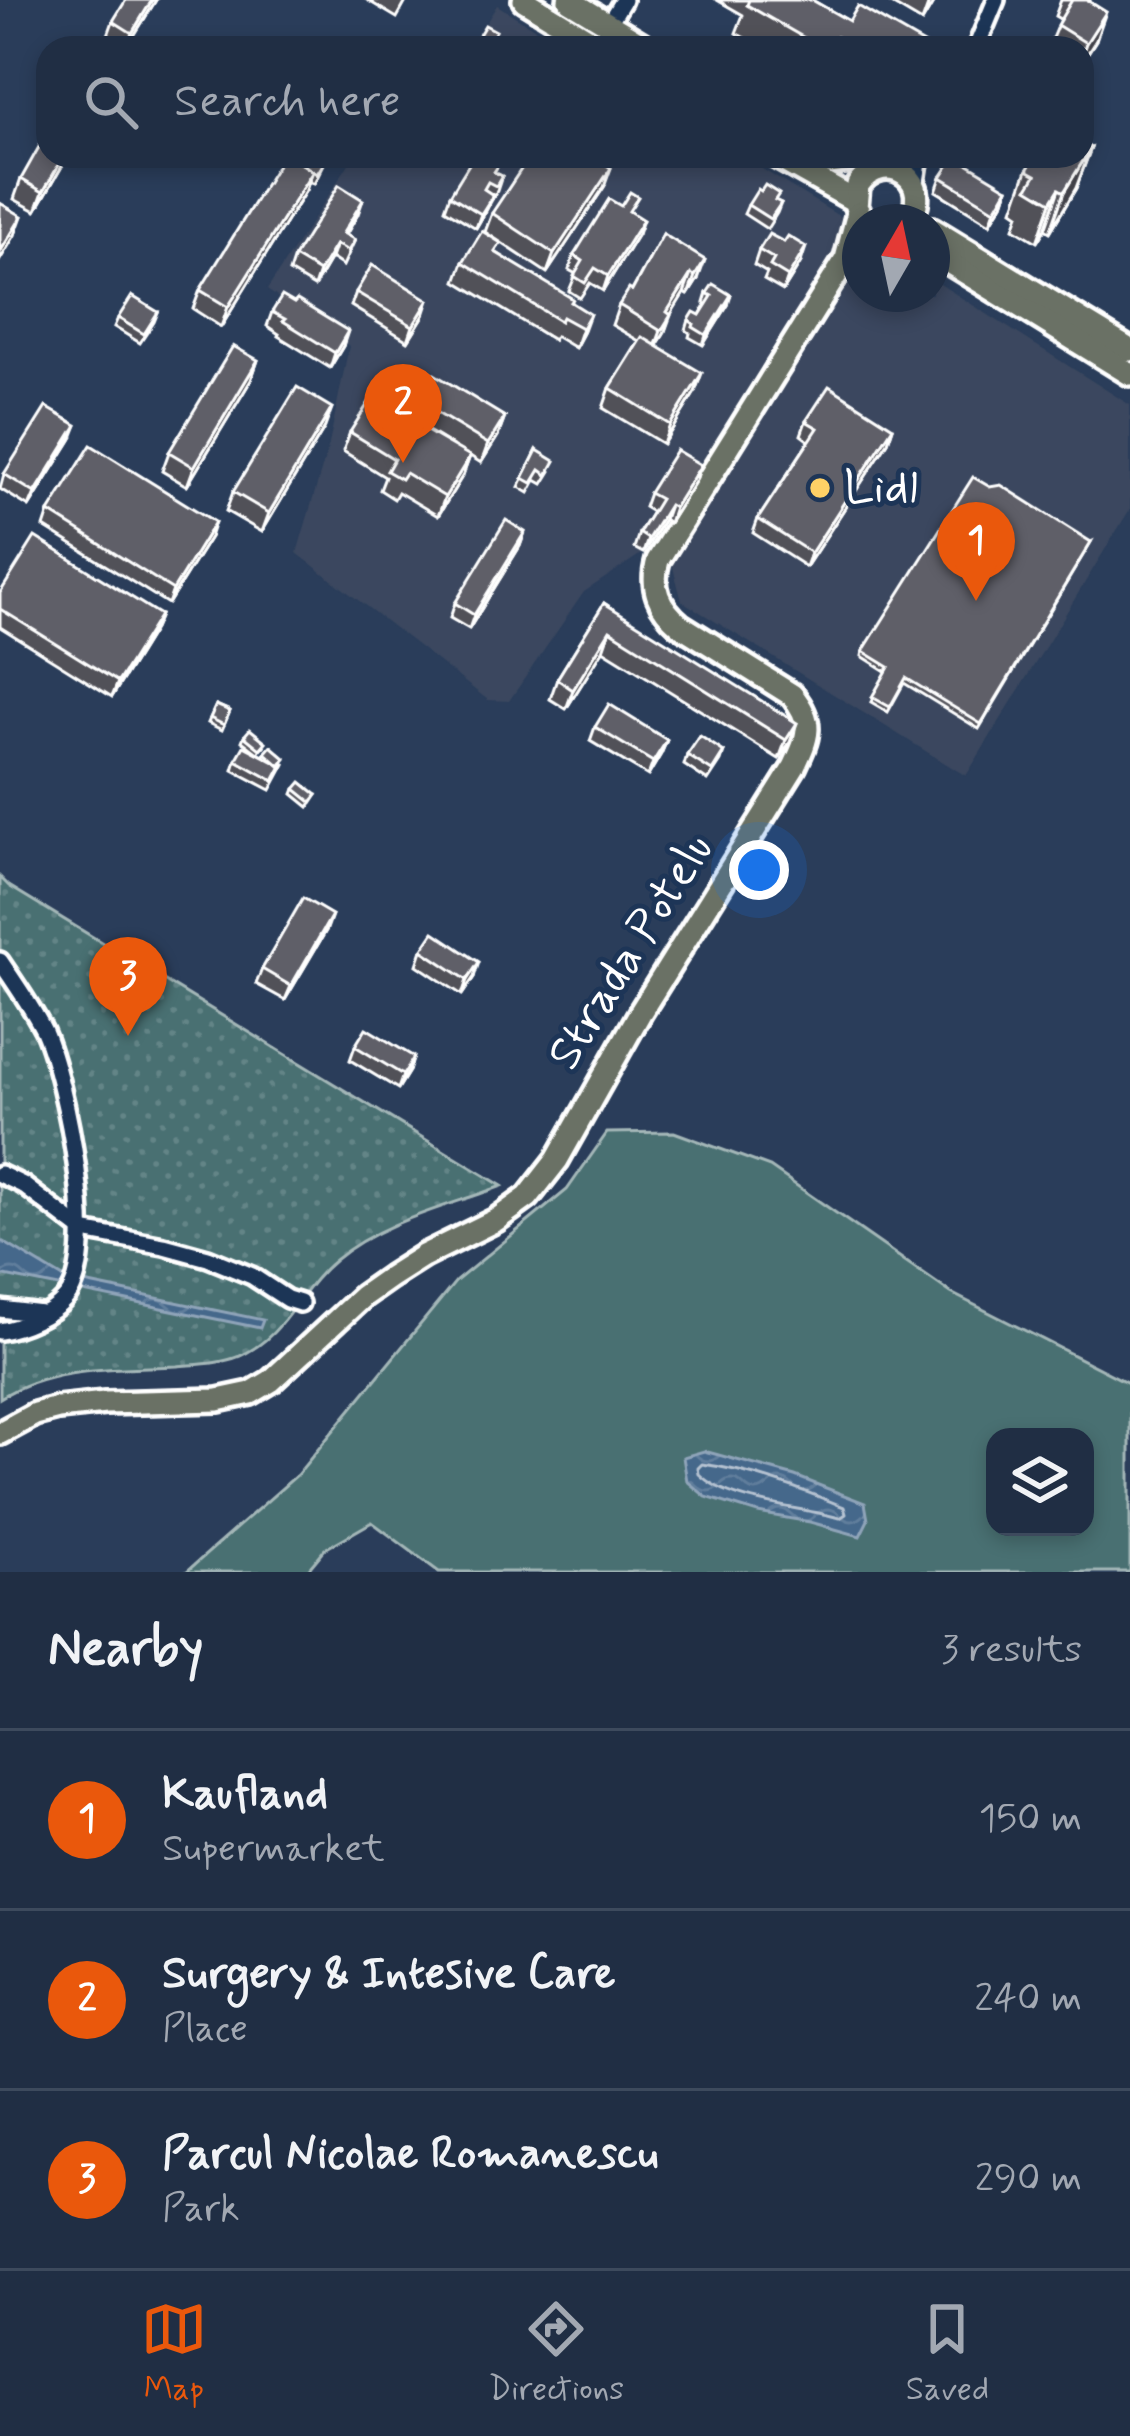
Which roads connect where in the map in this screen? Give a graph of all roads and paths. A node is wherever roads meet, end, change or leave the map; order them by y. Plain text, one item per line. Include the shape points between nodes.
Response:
1 (524, 0) edge
2 (569, 0) edge
3 (623, 0) edge
4 (996, 0) edge
5 (609, 24) junction
6 (583, 36) edge
7 (604, 36) edge
8 (628, 36) edge
9 (981, 36) edge
10 (796, 168) edge
11 (830, 168) edge
12 (876, 168) edge
13 (899, 168) edge
14 (918, 168) edge
15 (916, 188) junction
16 (860, 204) edge
17 (917, 204) edge
18 (950, 240) edge
19 (950, 263) edge
20 (842, 267) edge
21 (842, 272) edge
22 (842, 276) edge
23 (832, 282) junction
24 (1130, 350) edge
25 (1130, 374) edge
26 (0, 961) edge
27 (0, 1174) edge
28 (83, 1231) junction
29 (300, 1303) dead end
30 (0, 1309) edge
31 (45, 1314) junction
32 (0, 1331) edge
33 (0, 1433) edge

1 - 6 main road
2 - 5 main road
3 - 5 street
4 - 9 street
5 - 7 street
5 - 8 main road
10 - 16 main road
11 - 16 main road
12 - 16 main road
13 - 15 main road
14 - 15 street
15 - 17 main road
18 - 24 main road
19 - 25 main road
20 - 23 main road, Strada Potelu
21 - 23 main road, Strada Potelu
22 - 23 main road
23 - 33 main road, Strada Potelu via 655,571 665,612 792,695 808,732 538,1187 363,1296 251,1393 58,1408
26 - 28 street via 44,1032 58,1077
27 - 28 street
28 - 29 street via 208,1258
28 - 31 street via 68,1298
30 - 31 street
31 - 32 street

